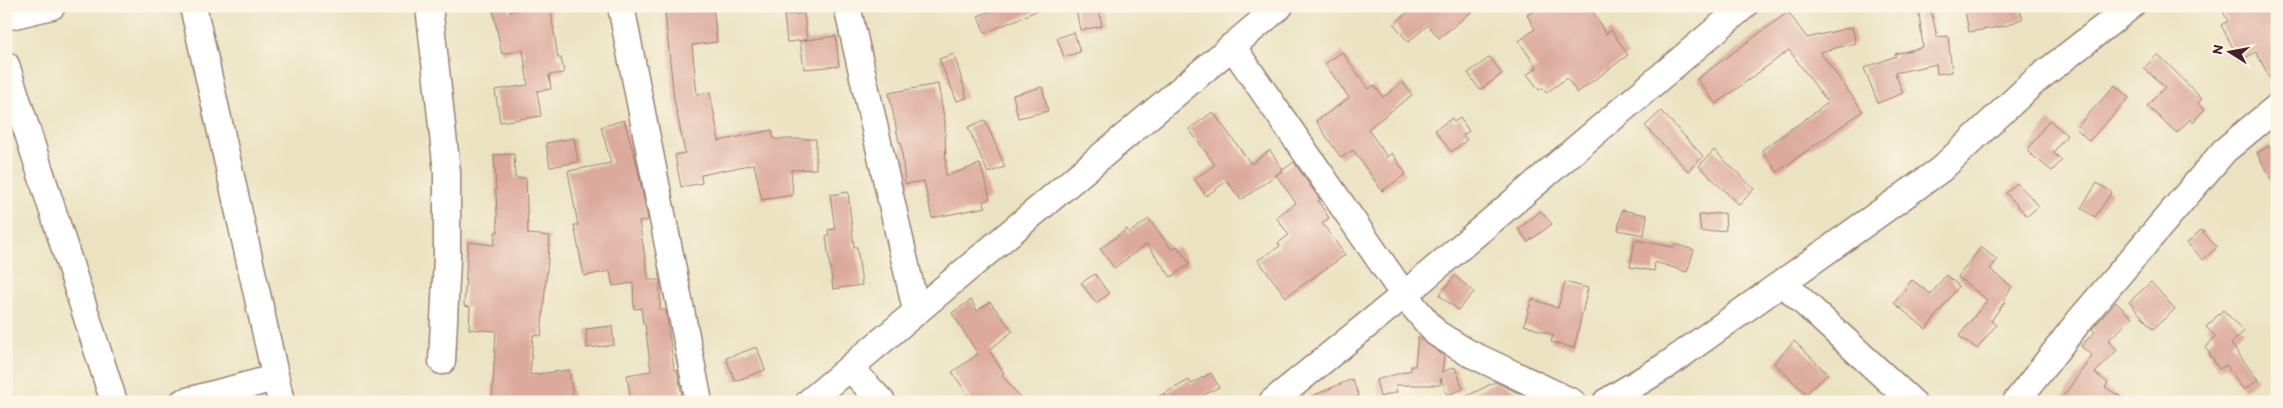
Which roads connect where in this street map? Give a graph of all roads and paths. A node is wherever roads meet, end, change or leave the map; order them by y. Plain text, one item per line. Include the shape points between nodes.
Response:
1 (52, 6) edge
2 (193, 6) edge
3 (429, 6) edge
4 (621, 6) edge
5 (847, 6) edge
6 (1280, 6) edge
7 (1744, 6) edge
8 (2131, 6) edge
9 (6, 17) edge
10 (1232, 46) junction
11 (6, 65) edge
12 (2277, 108) edge
13 (1784, 283) junction
14 (1404, 295) junction
15 (916, 310) junction
16 (442, 361) dead end
17 (851, 368) junction
18 (278, 390) edge
19 (114, 402) edge
20 (183, 402) edge
21 (699, 402) edge
22 (809, 402) edge
23 (882, 402) edge
24 (1272, 402) edge
25 (1572, 402) edge
26 (1606, 402) edge
27 (1912, 402) edge
28 (2016, 402) edge

1 - 9 street
2 - 18 street
3 - 16 street via 447,172
4 - 21 street
5 - 15 street
6 - 10 street
7 - 14 street
8 - 13 street via 2035,82 1940,170
10 - 14 street
10 - 15 street
11 - 19 street
12 - 28 street via 2224,151 2078,321
13 - 26 street via 1667,365
13 - 27 street
14 - 24 street
14 - 25 street via 1436,333 1467,352
15 - 17 street
17 - 22 street
17 - 23 street
18 - 20 street

